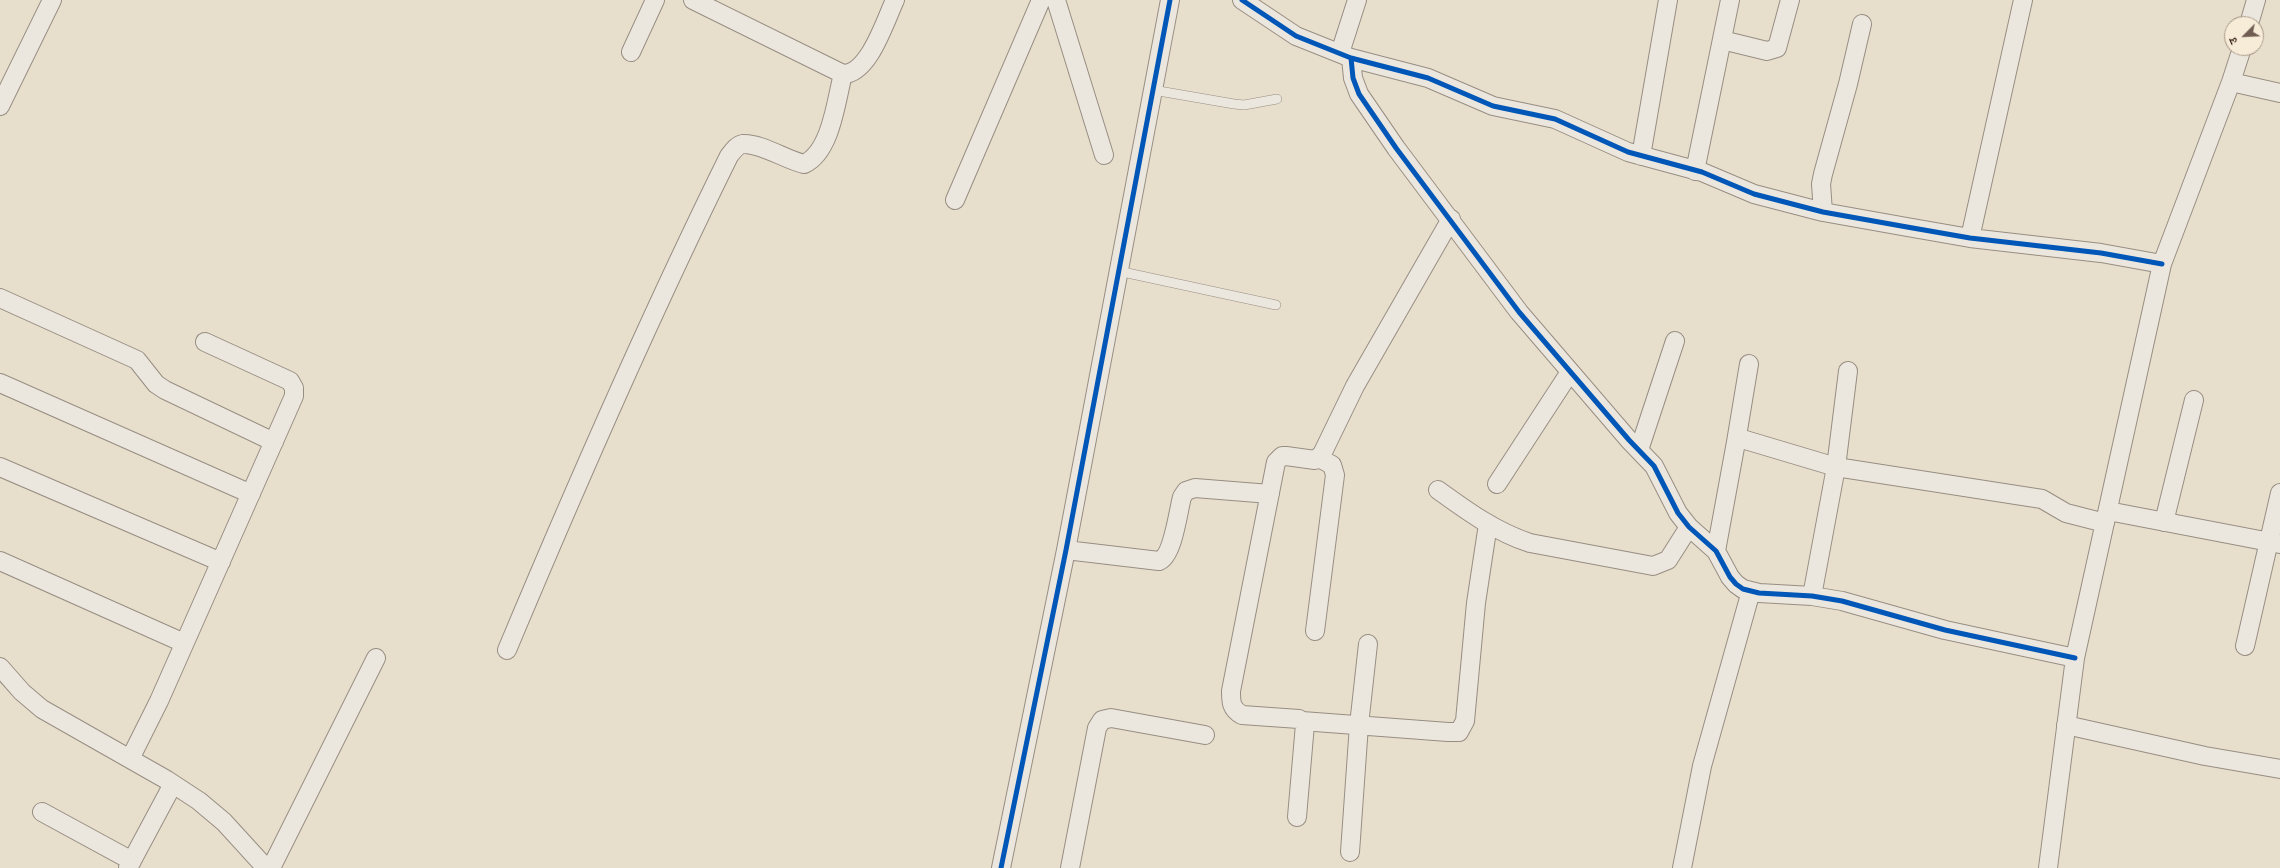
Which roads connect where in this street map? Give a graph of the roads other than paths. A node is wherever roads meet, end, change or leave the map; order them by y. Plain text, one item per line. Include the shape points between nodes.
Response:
1 (52, 0) edge
2 (655, 0) edge
3 (693, 0) edge
4 (895, 0) edge
5 (1041, 0) edge
6 (1056, 0) edge
7 (1170, 0) edge
8 (1242, 0) edge
9 (1357, 0) edge
10 (1668, 0) edge
11 (1730, 0) edge
12 (1790, 0) edge
13 (2023, 0) edge
14 (2256, 0) edge
15 (2251, 16) edge
16 (1862, 24) dead end
17 (1722, 40) junction
18 (631, 52) dead end
19 (1345, 56) junction
20 (2239, 56) edge
21 (842, 74) junction
22 (2231, 82) junction
23 (1153, 90) junction
24 (2280, 93) edge
25 (1277, 99) dead end
26 (0, 106) edge
27 (1104, 155) dead end
28 (1641, 156) junction
29 (1695, 171) junction
30 (955, 200) dead end
31 (1823, 212) junction
32 (1451, 219) junction
33 (1970, 238) junction
34 (2162, 264) junction
35 (1118, 271) junction
36 (0, 298) edge
37 (1276, 305) dead end
38 (1674, 341) dead end
39 (205, 342) dead end
40 (1749, 364) dead end
41 (1848, 371) dead end
42 (1570, 372) junction
43 (0, 383) edge
44 (2194, 400) dead end
45 (274, 442) junction
46 (1736, 442) junction
47 (1639, 450) junction
48 (1319, 458) junction
49 (0, 467) edge
50 (1836, 467) junction
51 (1497, 484) dead end
52 (1438, 490) dead end
53 (2280, 493) edge
54 (251, 494) junction
55 (1270, 494) junction
56 (2106, 517) junction
57 (2164, 522) junction
58 (1488, 524) junction
59 (1689, 527) junction
60 (2275, 543) edge
61 (1066, 550) junction
62 (1716, 551) junction
63 (0, 561) edge
64 (221, 562) junction
65 (1751, 591) junction
66 (1812, 596) junction
67 (1315, 631) dead end
68 (184, 643) junction
69 (1368, 644) dead end
70 (2245, 646) dead end
71 (507, 650) dead end
72 (376, 658) dead end
73 (2075, 658) junction
74 (0, 667) edge
75 (1302, 721) junction
76 (1360, 725) junction
77 (2066, 725) junction
78 (1205, 734) dead end
79 (130, 759) junction
80 (2280, 769) edge
81 (173, 784) junction
82 (42, 812) dead end
83 (1296, 817) dead end
84 (1350, 852) dead end
85 (130, 864) edge
86 (266, 868) edge
87 (271, 868) edge
88 (1001, 868) edge
89 (1070, 868) edge
90 (1682, 868) edge
91 (2048, 868) edge

1 - 26 street
2 - 18 street
3 - 21 street
4 - 21 street via 862,66 850,74
5 - 30 street
6 - 27 street
7 - 23 street
8 - 19 street via 1296,36
9 - 19 street
10 - 28 street
11 - 17 street
12 - 17 street via 1777,48 1767,51
13 - 33 street
14 - 15 street
16 - 31 street via 1823,174
17 - 29 street
19 - 28 street via 1428,78 1493,106 1555,119
19 - 32 street via 1359,94
20 - 22 street
21 - 71 street via 828,133 820,152 812,160 804,164 754,145 742,144 734,148 729,156 687,240 582,471
22 - 24 street
22 - 34 street
23 - 25 lane via 1244,105
23 - 35 street
28 - 29 street
29 - 31 street via 1754,194
31 - 33 street
32 - 42 street via 1519,312
32 - 48 street via 1355,386
33 - 34 street via 2101,253
34 - 56 street
35 - 37 lane
35 - 61 street
36 - 45 street via 137,360 156,384 165,390
38 - 47 street
39 - 45 street via 290,381 294,388 294,396
40 - 46 street
41 - 50 street
42 - 47 street
42 - 51 street
43 - 54 street
44 - 57 street
45 - 54 street
46 - 50 street via 1748,439
46 - 62 street
47 - 59 street via 1654,466 1678,513
48 - 55 street via 1311,461 1282,456 1276,462
48 - 67 street via 1332,465 1335,475
49 - 64 street
50 - 56 street via 2042,500 2066,513
50 - 66 street
52 - 58 street
53 - 60 street
54 - 64 street
55 - 61 street via 1196,488 1186,491 1182,497 1169,551 1159,561
55 - 75 street via 1234,675 1231,704 1235,711 1242,715
56 - 57 street
56 - 73 street
57 - 60 street
58 - 59 street via 1530,543 1653,566 1668,560
58 - 76 street via 1462,728 1454,733
59 - 62 street
60 - 70 street
61 - 88 street
62 - 65 street via 1730,577 1743,589
63 - 68 street
64 - 68 street
65 - 66 street
65 - 90 street via 1702,766
66 - 73 street via 1842,601 1945,630
68 - 79 street
69 - 76 street
72 - 87 street
73 - 77 street
74 - 79 street via 22,692 42,709
75 - 76 street
75 - 83 street via 1306,728
76 - 84 street
77 - 80 street via 2205,756
77 - 91 street
78 - 89 street via 1111,718 1102,720 1097,728
79 - 81 street
81 - 85 street
81 - 86 street via 224,822
82 - 85 street

